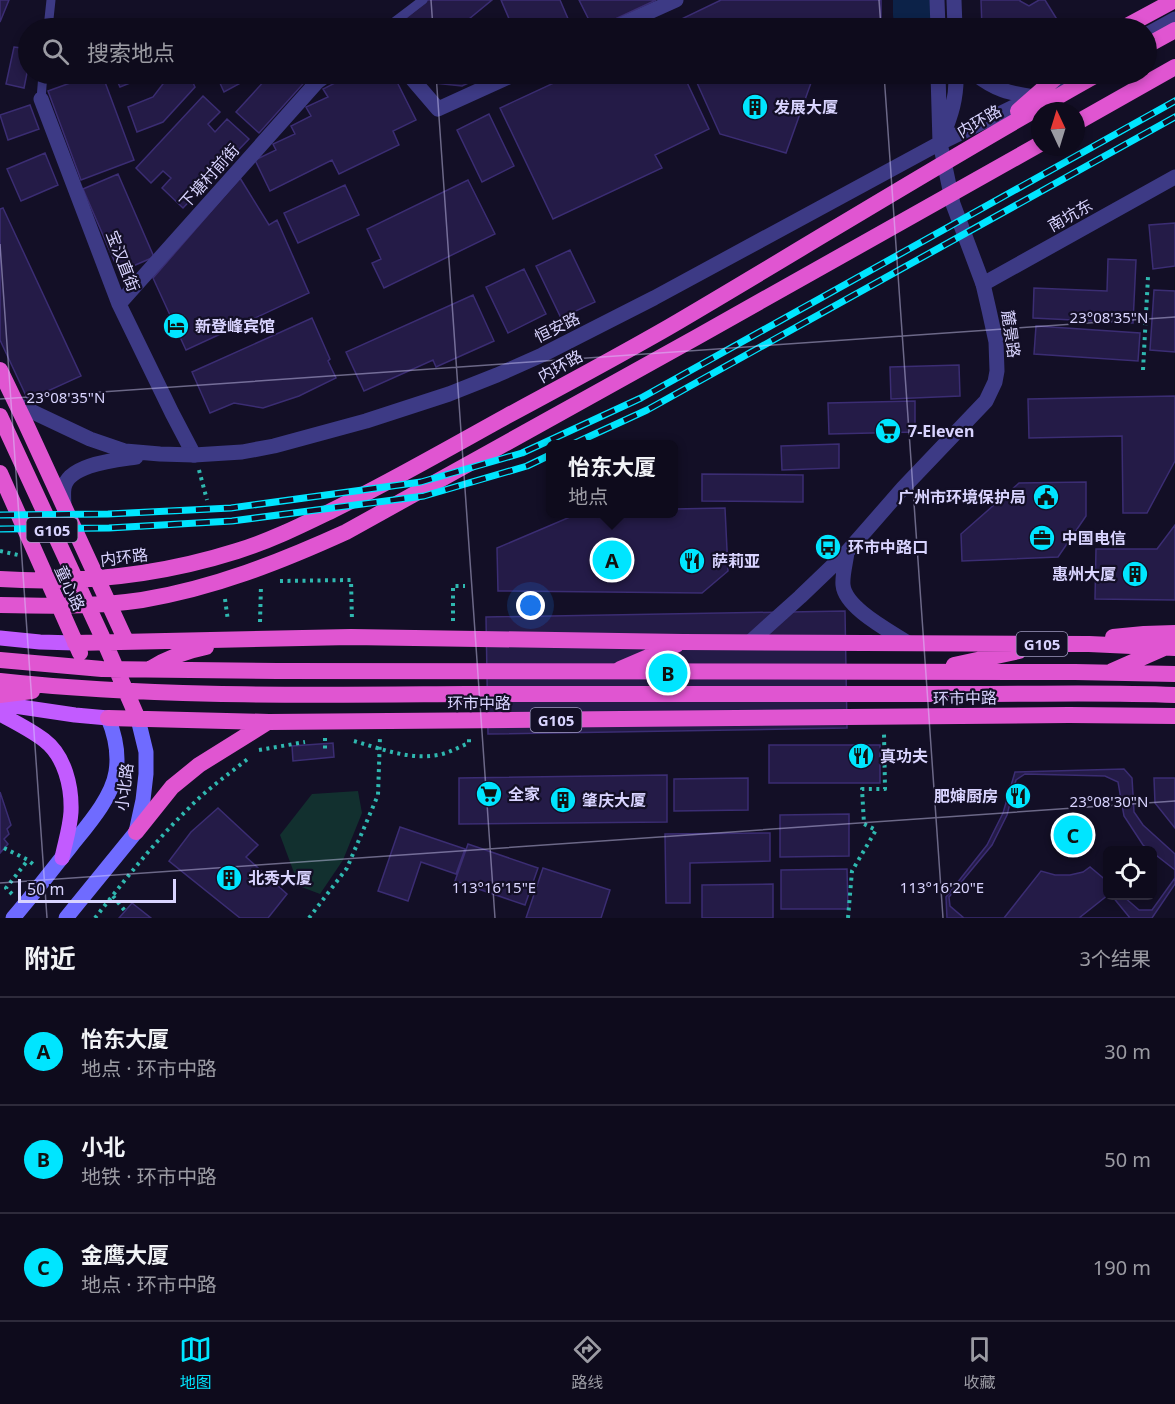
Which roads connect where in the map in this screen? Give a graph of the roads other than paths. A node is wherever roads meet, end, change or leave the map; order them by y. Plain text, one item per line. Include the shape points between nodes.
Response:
1 (51, 0) edge
2 (423, 0) edge
3 (676, 0) edge
4 (938, 0) edge
5 (954, 0) edge
6 (1175, 0) edge
7 (49, 18) edge
8 (399, 18) edge
9 (636, 18) edge
10 (938, 18) edge
11 (955, 18) edge
12 (1142, 18) edge
13 (1175, 20) edge
14 (1157, 29) edge
15 (1175, 30) edge
16 (1157, 40) edge
17 (1175, 67) edge
18 (1157, 77) edge
19 (42, 84) edge
20 (315, 84) edge
21 (417, 84) edge
22 (493, 84) edge
23 (938, 84) edge
24 (957, 84) edge
25 (989, 84) edge
26 (1049, 84) edge
27 (1058, 84) edge
28 (1080, 84) edge
29 (1145, 84) edge
30 (1034, 97) junction
31 (41, 99) joint
32 (1085, 118) edge
33 (994, 133) junction
34 (940, 143) junction
35 (1031, 149) edge
36 (1175, 177) edge
37 (983, 284) junction
38 (120, 304) junction
39 (0, 370) edge
40 (16, 404) junction
41 (0, 416) edge
42 (160, 453) junction
43 (194, 455) junction
44 (0, 473) edge
45 (64, 508) junction
46 (847, 552) junction
47 (0, 579) edge
48 (0, 605) edge
49 (0, 638) edge
50 (282, 638) junction
51 (126, 641) junction
52 (683, 642) junction
53 (750, 642) junction
54 (75, 643) junction
55 (105, 643) junction
56 (908, 643) junction
57 (1172, 643) edge
58 (0, 660) edge
59 (85, 665) junction
60 (922, 673) junction
61 (1175, 674) edge
62 (0, 681) edge
63 (128, 683) junction
64 (586, 683) junction
65 (0, 695) edge
66 (1175, 695) edge
67 (0, 704) edge
68 (0, 714) edge
69 (1175, 716) edge
70 (108, 718) junction
71 (138, 719) junction
72 (269, 722) junction
73 (136, 831) junction
74 (62, 858) junction
75 (13, 918) edge
76 (66, 918) edge

1 - 7 lane
2 - 8 lane
3 - 9 street
4 - 10 street
5 - 11 street
6 - 12 highway
13 - 14 street
15 - 16 highway
17 - 18 highway
19 - 31 lane, 宝汉直街
20 - 38 street, 下塘村前街
21 - 22 street via 438,109
23 - 34 street, 麓景路
24 - 34 street via 952,112
25 - 30 street via 1002,91
26 - 33 highway
27 - 30 street, 恒安路
28 - 33 highway, 内环路
29 - 32 highway
30 - 34 street, 恒安路
31 - 38 street, 宝汉直街
33 - 47 highway, 内环路 via 666,328 303,525 200,562 144,573 67,580
34 - 37 street, 麓景路 via 953,204
34 - 43 street, 恒安路 via 644,303 497,375 397,411 274,446
35 - 48 highway via 346,532 294,556 191,590 140,600 79,606
36 - 37 street, 南坑东
37 - 46 street, 麓景路 via 996,342 997,370 986,401
38 - 43 street, 宝汉直街
39 - 40 highway
40 - 42 street, 恒安路 via 125,452
40 - 45 highway
41 - 55 highway, 童心路 / G105
42 - 43 street, 恒安路
42 - 45 street via 101,463 77,472 64,486
44 - 54 highway, 童心路 / G105
45 - 51 highway
46 - 53 street, 麓景路
46 - 56 street via 843,586 849,600
49 - 54 main road
50 - 51 highway, G105
50 - 52 highway, G105
50 - 63 highway via 188,651
51 - 55 highway, G105
52 - 53 highway, G105
52 - 64 highway
53 - 56 highway, G105
54 - 55 highway
54 - 59 highway, 童心路 / G105
55 - 59 highway
55 - 63 highway, 小北路 / G105
56 - 57 highway, G105
57 - 60 highway via 1144,634 1076,642
57 - 64 highway via 1085,682
58 - 60 highway, 环市中路 via 102,669
59 - 65 highway via 41,688
59 - 70 highway, 童心路 / G105
60 - 61 highway, 环市中路
62 - 66 highway, 环市中路 via 151,693 294,695
63 - 64 highway
63 - 70 highway via 112,704
63 - 71 highway, 小北路 / G105
67 - 70 main road, 环市中路
68 - 74 main road via 46,741 59,756 71,810
69 - 72 highway, 环市中路 / G105
70 - 71 highway, 环市中路 / G105
70 - 74 main road, 小北路 via 117,752 116,774 90,822
71 - 72 highway, 环市中路 / G105
71 - 73 main road, 小北路 via 146,752 146,774
72 - 73 highway via 199,765 172,788
73 - 76 main road, 小北路
74 - 75 main road, 小北路

